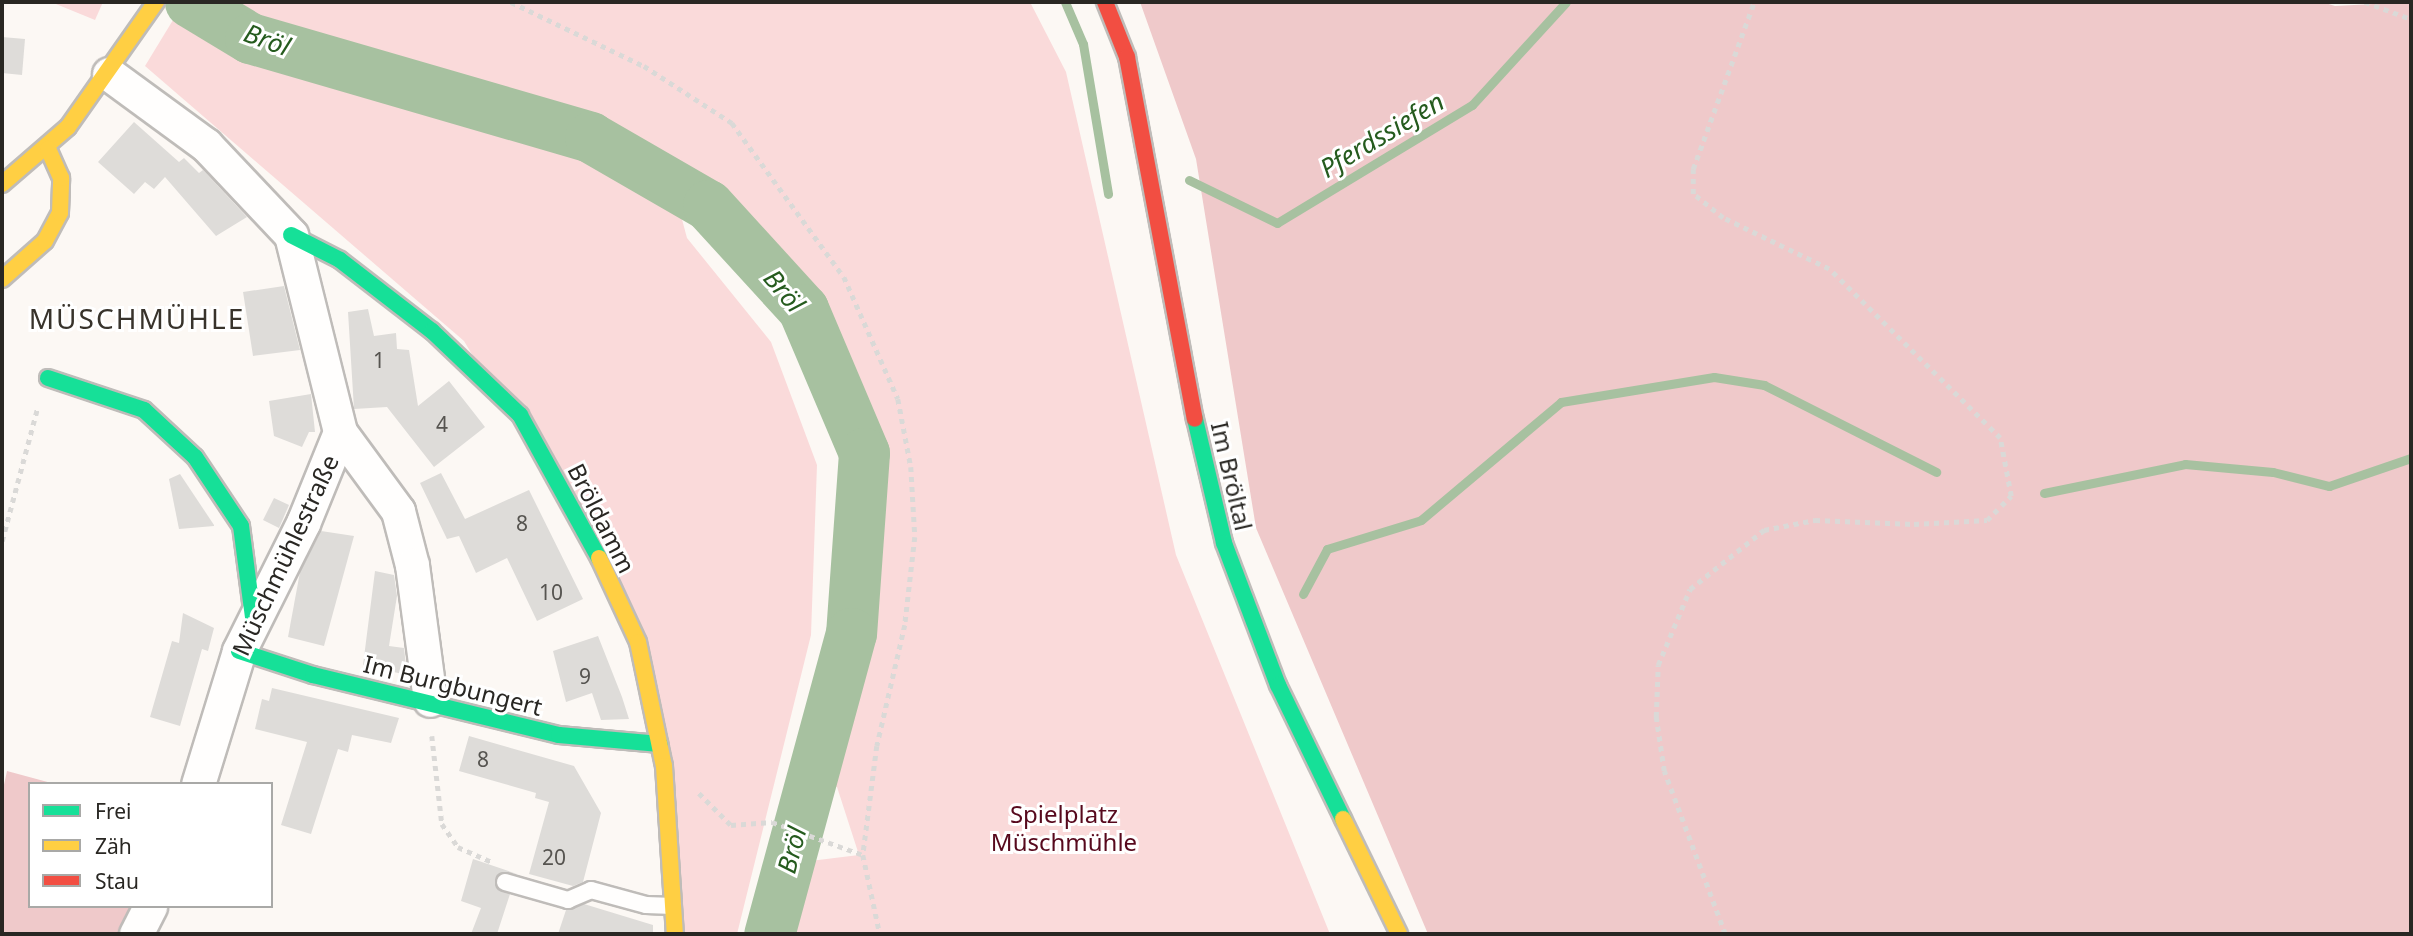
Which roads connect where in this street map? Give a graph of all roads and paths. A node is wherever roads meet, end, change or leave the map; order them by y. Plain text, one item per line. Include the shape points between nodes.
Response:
1 (156, 2) edge
2 (511, 2) edge
3 (1105, 2) edge
4 (1754, 2) edge
5 (2365, 2) edge
6 (2411, 19) edge
7 (117, 63) junction
8 (48, 149) junction
9 (2, 184) edge
10 (291, 235) junction
11 (2, 279) edge
12 (48, 379) joint
13 (340, 432) junction
14 (2, 541) edge
15 (253, 617) junction
16 (239, 651) junction
17 (432, 700) junction
18 (660, 744) junction
19 (664, 766) junction
20 (199, 782) edge
21 (863, 855) junction
22 (497, 864) dead end
23 (505, 882) dead end
24 (675, 906) junction
25 (149, 908) edge
26 (136, 934) edge
27 (675, 934) edge
28 (880, 934) edge
29 (1399, 934) edge
30 (1725, 934) edge

1 - 7 street
2 - 21 path via 644,66 732,122 844,277 898,399 911,467 915,537 905,625 877,746
3 - 29 street, Im Bröltal via 1127,58 1194,413 1224,543 1278,685
4 - 30 path via 1693,169 1693,194 1723,218 1829,269 2000,438 2011,496 1987,520 1914,524 1815,520 1764,530 1690,589 1658,665 1656,717 1664,771 1706,872
5 - 6 path
7 - 8 street
7 - 10 street, Müschmühlestraße via 205,145
8 - 9 street
8 - 11 street via 61,177 60,213 45,240
10 - 13 street, Müschmühlestraße
10 - 18 street, Bröldamm via 340,260 432,331 520,415 582,520 638,642
12 - 14 path
12 - 15 street via 144,410 195,457 241,526
13 - 15 street, Müschmühlestraße via 303,523
13 - 17 street via 398,511 412,565
15 - 16 street, Müschmühlestraße
16 - 17 street, Im Burgbungert via 313,675
16 - 20 street, Müschmühlestraße
17 - 18 street, Im Burgbungert via 559,735
17 - 22 path via 430,720 442,824 458,847
18 - 19 street, Bröldamm
19 - 21 path via 684,774 731,825 772,822
19 - 24 street, Bröldamm
21 - 28 path
23 - 24 lane via 568,900 591,890 646,905
24 - 27 street, Bröldamm
25 - 26 street

